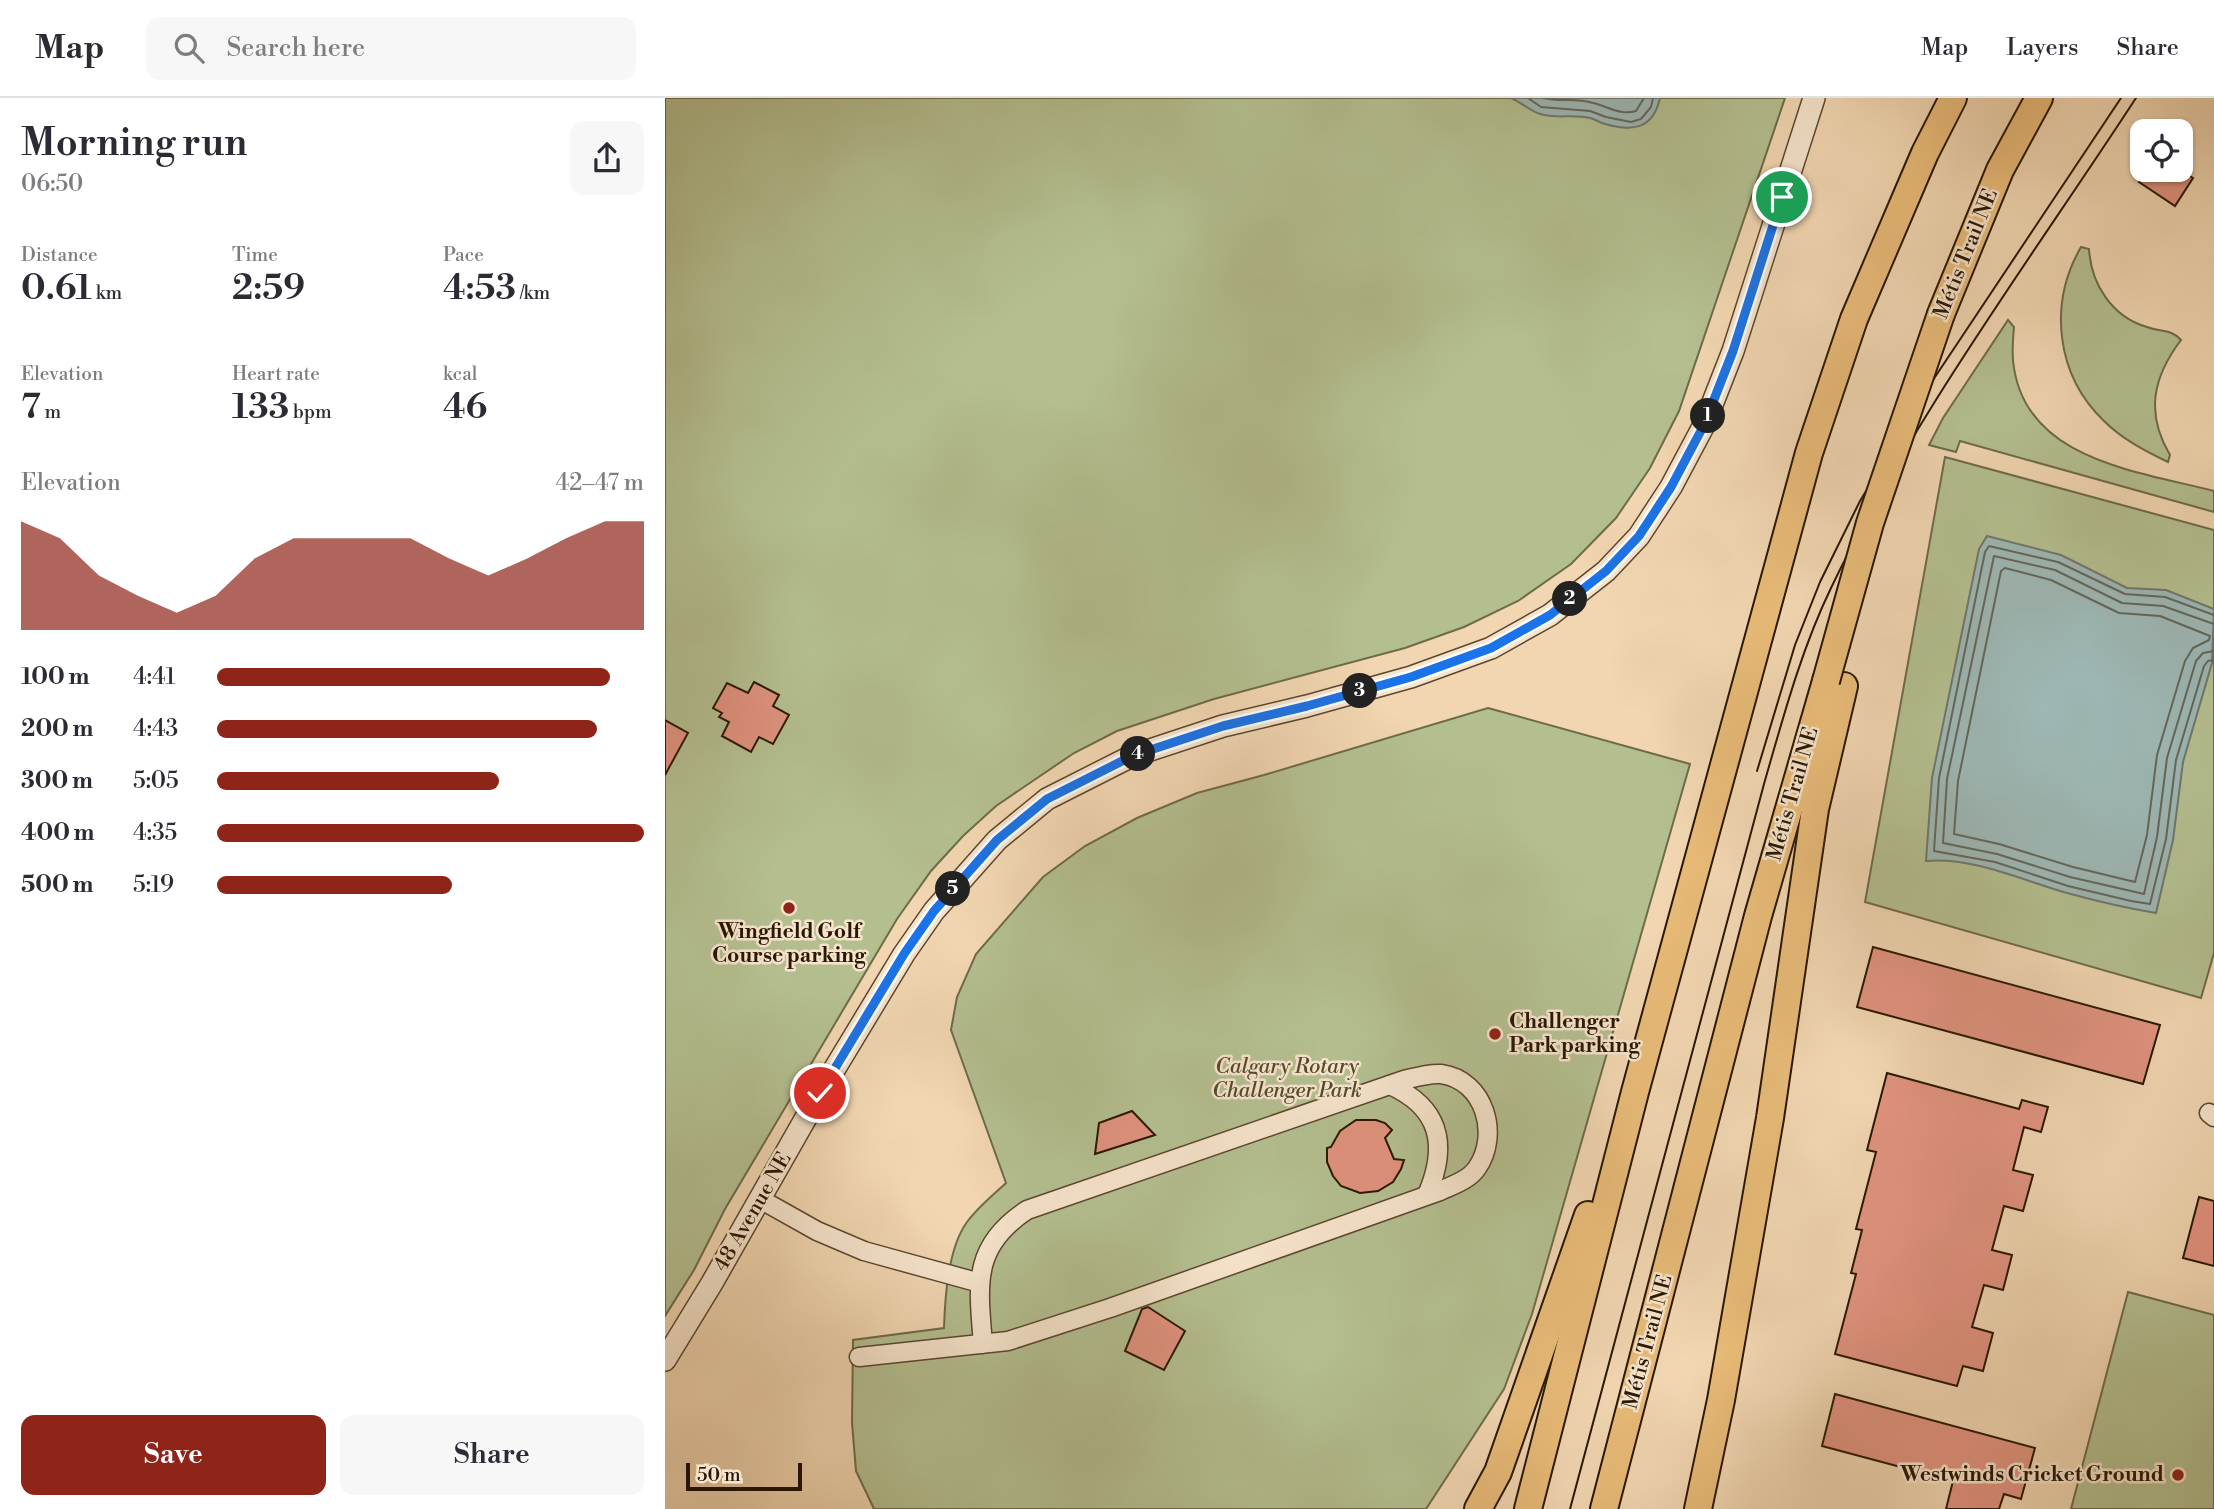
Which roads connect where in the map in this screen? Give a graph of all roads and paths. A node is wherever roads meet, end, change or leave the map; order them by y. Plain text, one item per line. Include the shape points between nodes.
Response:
1 (1814, 98) edge
2 (1953, 98) edge
3 (2039, 98) edge
4 (1835, 684) junction
5 (1390, 1085) junction
6 (1635, 1092) junction
7 (1427, 1195) junction
8 (760, 1199) junction
9 (980, 1283) junction
10 (983, 1343) junction
11 (859, 1357) dead end
12 (665, 1360) edge
13 (1701, 1505) edge
14 (1478, 1509) edge
15 (1528, 1509) edge
16 (1604, 1509) edge

1 - 8 street, 48 Avenue NE via 1733,351 1704,425 1639,536 1606,571 1550,615 1491,648 1411,677 1223,726 1132,756 1047,799 997,840 934,911
2 - 6 main road via 1854,318 1809,453
3 - 4 main road, Métis Trail NE, bridge via 2000,170 1941,314 1881,488
4 - 13 main road via 1770,1118
4 - 16 main road, Métis Trail NE via 1758,916
5 - 7 street via 1425,1107 1437,1136 1437,1167
5 - 7 street via 1424,1075 1452,1077 1476,1094 1488,1122 1485,1153 1476,1170
5 - 9 street via 1027,1210 993,1240
6 - 14 main road via 1498,1472
6 - 15 main road
7 - 10 street via 1110,1308 1008,1341
8 - 9 street via 865,1251
8 - 12 street, 48 Avenue NE
9 - 10 street
10 - 11 street

